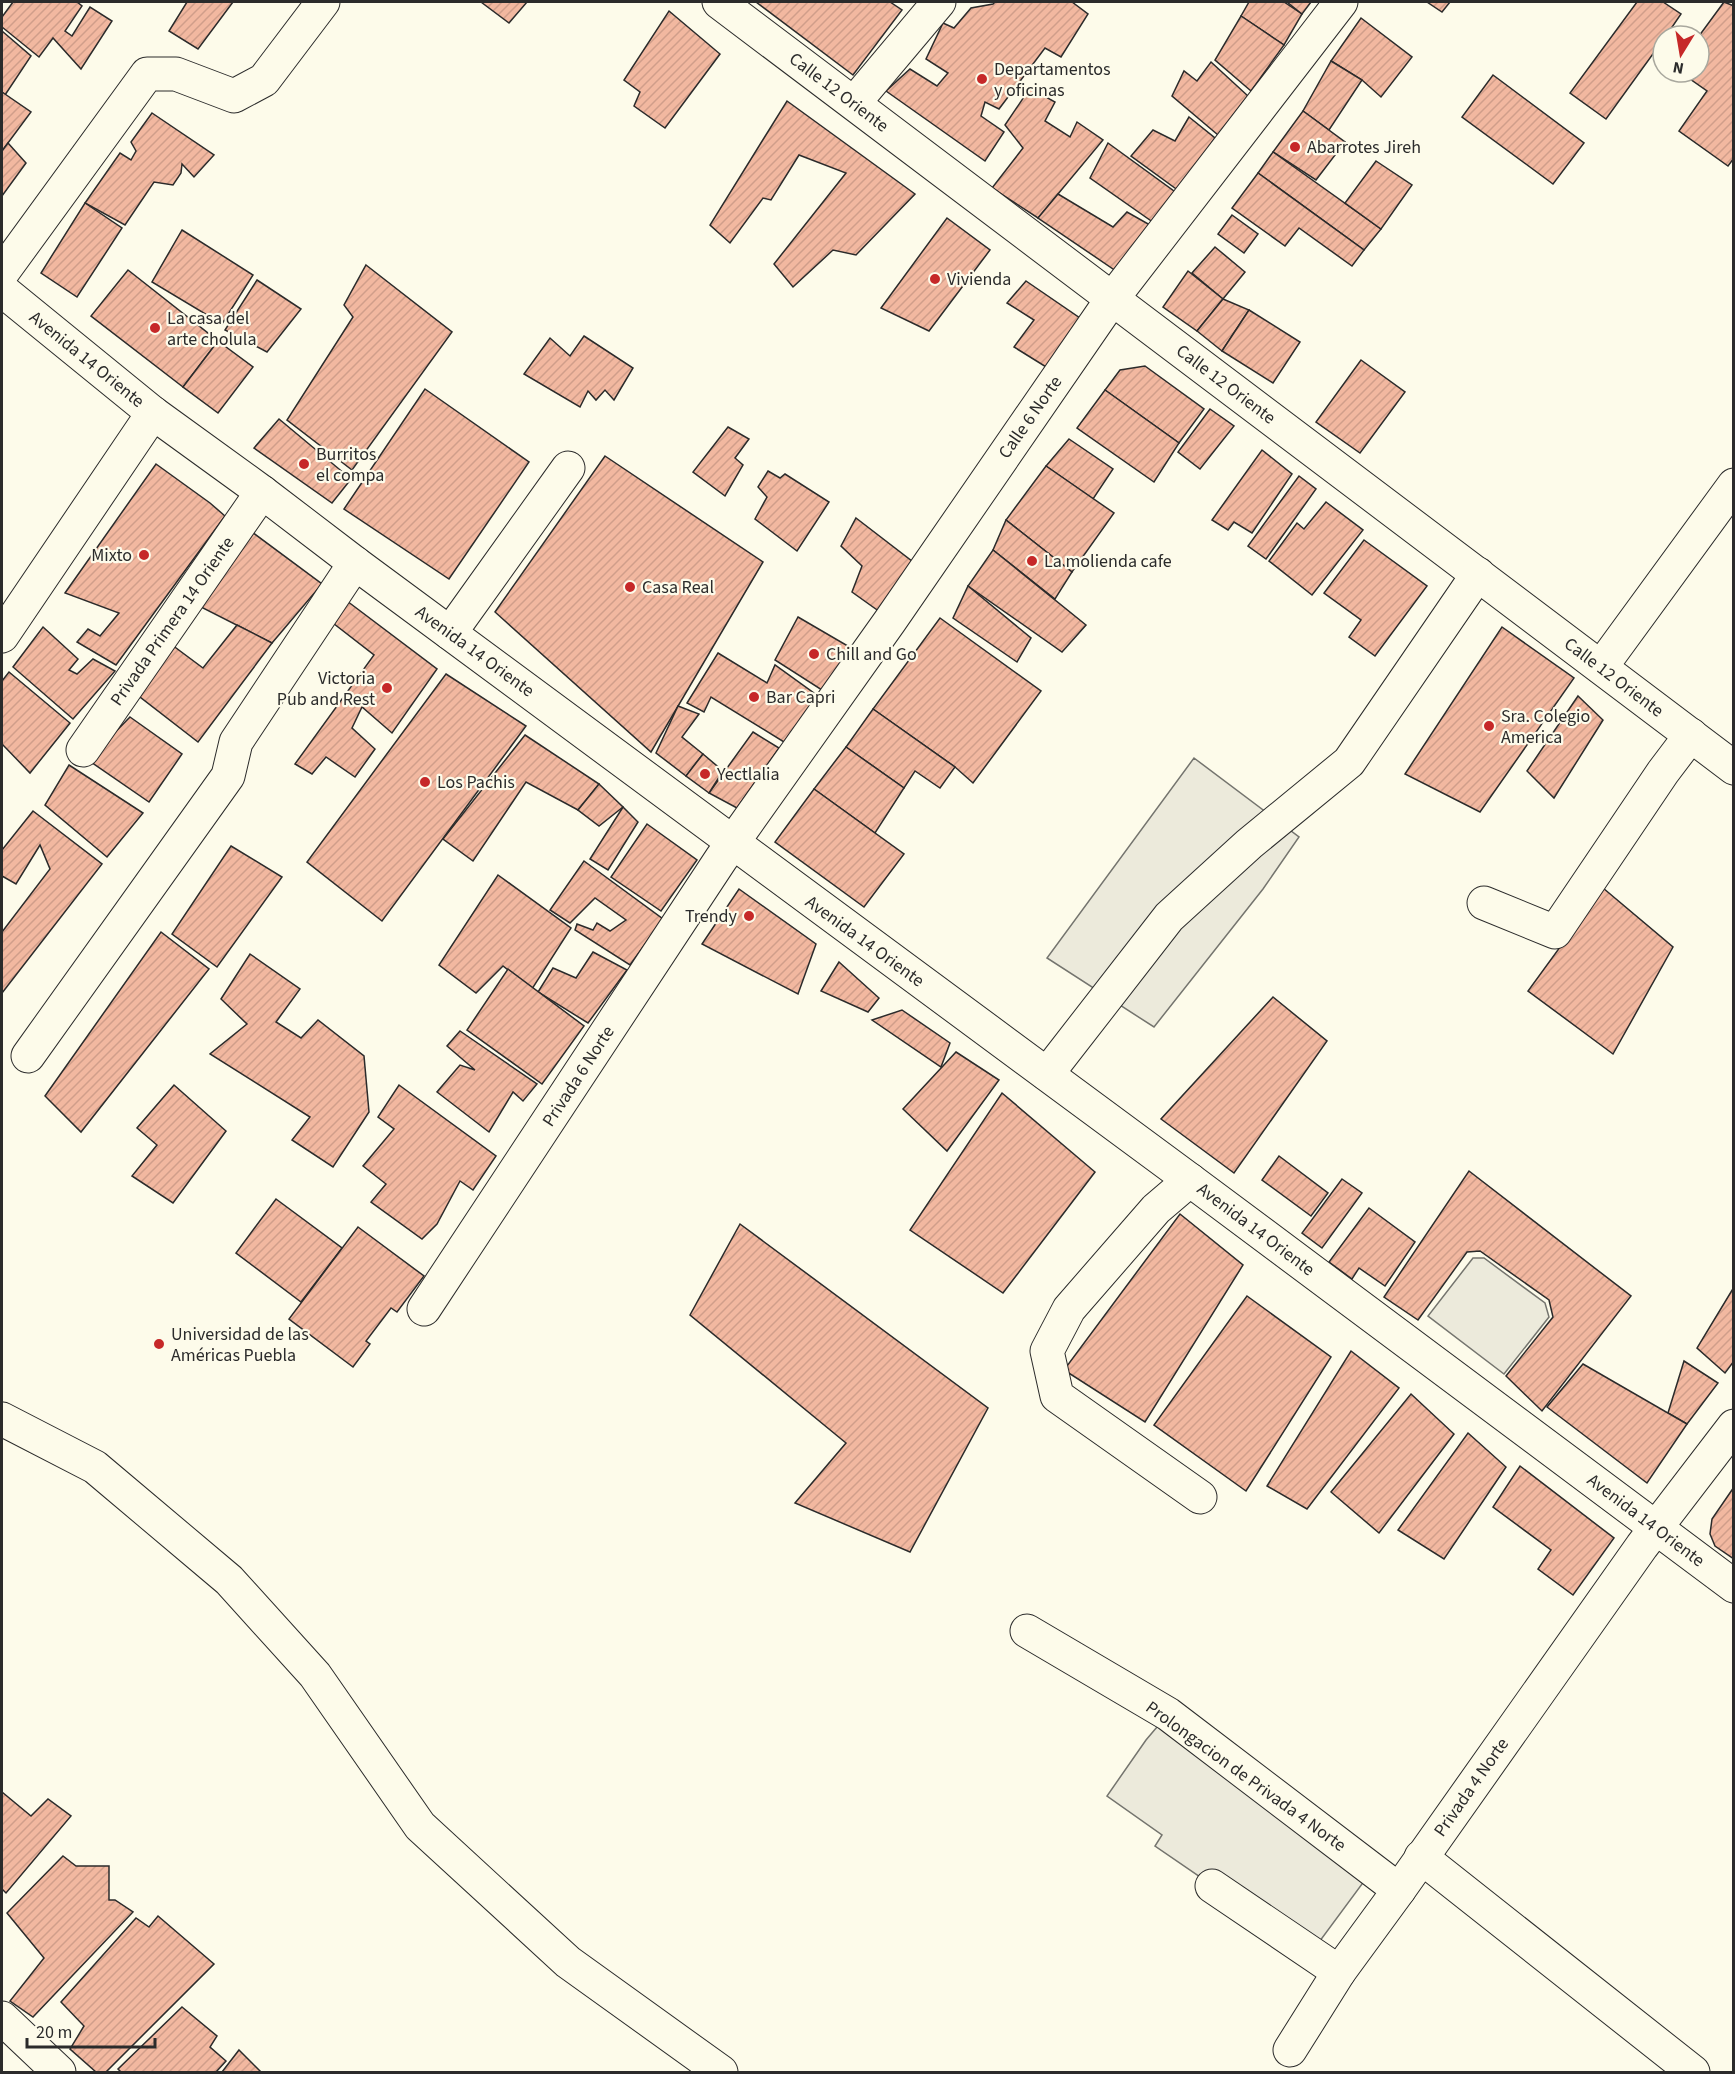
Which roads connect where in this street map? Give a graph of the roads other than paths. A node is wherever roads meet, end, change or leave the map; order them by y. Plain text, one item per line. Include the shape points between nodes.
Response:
1 (323, 2) edge
2 (719, 2) edge
3 (939, 2) edge
4 (1341, 2) edge
5 (854, 103) junction
6 (2, 273) edge
7 (2, 290) edge
8 (1112, 298) junction
9 (153, 413) junction
10 (568, 468) dead end
11 (1734, 485) edge
12 (262, 492) junction
13 (355, 563) junction
14 (1478, 574) junction
15 (450, 633) junction
16 (2, 636) edge
17 (1601, 667) junction
18 (1691, 735) junction
19 (82, 750) dead end
20 (1734, 768) edge
21 (733, 843) junction
22 (1484, 903) dead end
23 (28, 1056) dead end
24 (1047, 1074) junction
25 (1190, 1180) junction
26 (424, 1309) dead end
27 (2, 1419) edge
28 (1734, 1426) edge
29 (1200, 1497) dead end
30 (1658, 1527) junction
31 (1734, 1586) edge
32 (1027, 1631) dead end
33 (1421, 1857) junction
34 (1212, 1886) dead end
35 (1399, 1890) junction
36 (1339, 1972) junction
37 (2, 2018) edge
38 (1290, 2050) dead end
39 (59, 2073) edge
40 (721, 2073) edge
41 (1693, 2073) edge

1 - 6 street via 264,80 234,96 176,74 147,74
2 - 5 street, Calle 12 Oriente
3 - 5 street
4 - 8 street, Calle 6 Norte
5 - 8 street, Calle 12 Oriente
7 - 9 street, Avenida 14 Oriente
8 - 14 street, Calle 12 Oriente
8 - 21 street, Calle 6 Norte
9 - 12 street, Avenida 14 Oriente
9 - 16 street
10 - 15 street
11 - 17 street
12 - 13 street, Avenida 14 Oriente
12 - 19 street, Privada Primera 14 Oriente
13 - 15 street, Avenida 14 Oriente
13 - 23 street via 236,742 228,776
14 - 17 street, Calle 12 Oriente
14 - 24 street via 1349,762 1249,844 1169,917
15 - 21 street, Avenida 14 Oriente
17 - 18 street, Calle 12 Oriente
18 - 20 street, Calle 12 Oriente
18 - 22 street via 1555,932
21 - 24 street, Avenida 14 Oriente
21 - 26 street, Privada 6 Norte
24 - 25 street, Avenida 14 Oriente
25 - 29 street via 1156,1209 1069,1310 1047,1351 1057,1396
25 - 30 street, Avenida 14 Oriente
27 - 40 street via 95,1467 229,1580 315,1674 420,1826 568,1962
28 - 30 street, Privada 4 Norte
30 - 31 street, Avenida 14 Oriente
30 - 33 street, Privada 4 Norte
32 - 35 street, Prolongacion de Privada 4 Norte via 1168,1714
33 - 35 street, Privada 4 Norte
33 - 41 street
34 - 36 street
35 - 36 street, Privada 4 Norte
36 - 38 street, Privada 4 Norte
37 - 39 street

